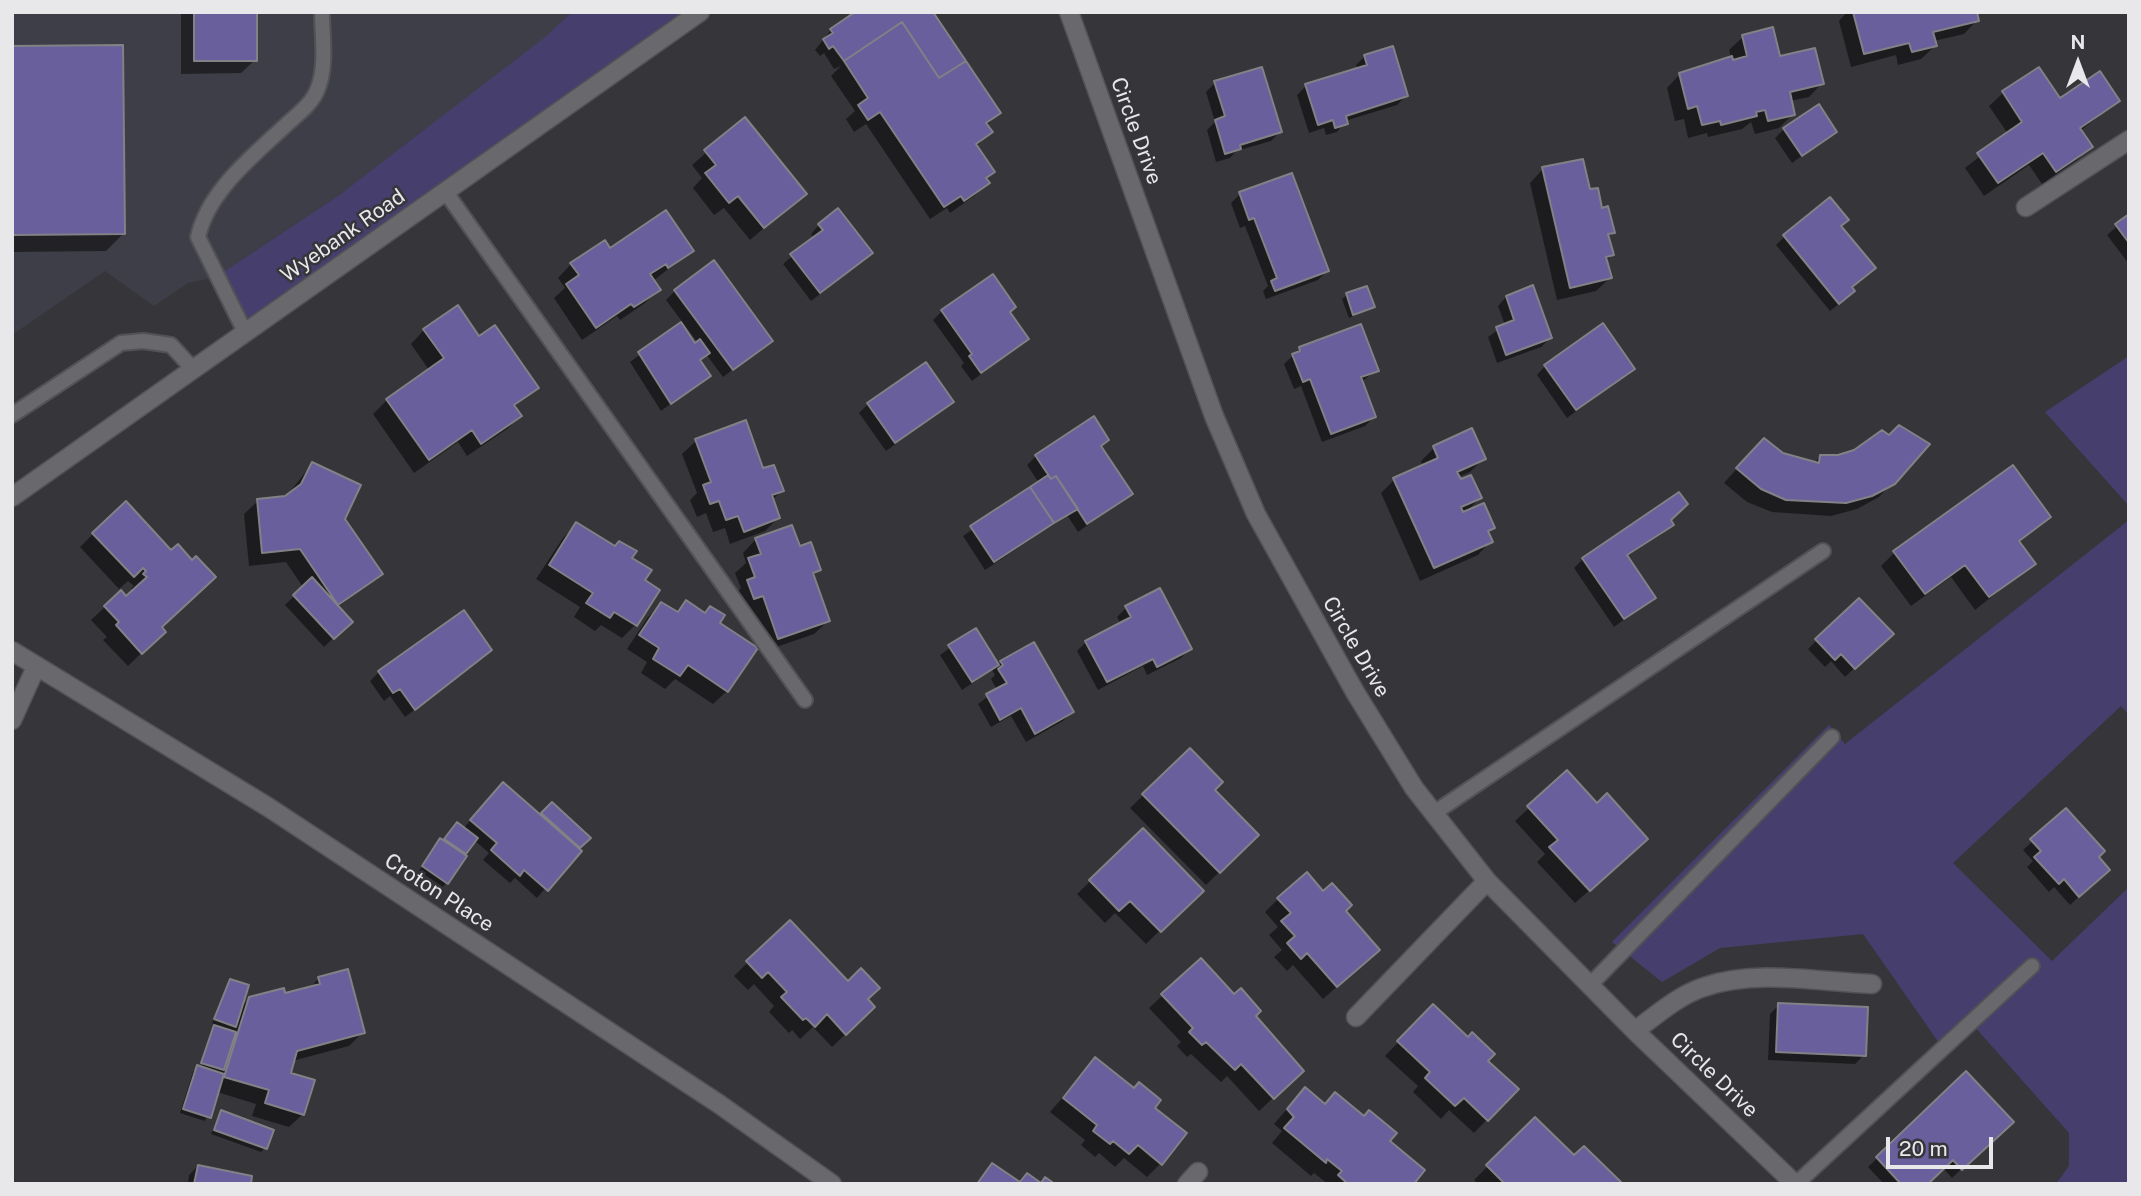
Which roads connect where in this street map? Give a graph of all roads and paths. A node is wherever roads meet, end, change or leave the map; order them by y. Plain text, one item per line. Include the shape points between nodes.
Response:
1 (322, 12) edge
2 (700, 12) edge
3 (1069, 12) edge
4 (2129, 140) edge
5 (445, 191) junction
6 (2026, 206) dead end
7 (245, 332) junction
8 (193, 369) junction
9 (12, 415) edge
10 (12, 497) edge
11 (1823, 551) dead end
12 (12, 651) edge
13 (36, 667) junction
14 (805, 700) dead end
15 (12, 720) edge
16 (1832, 737) dead end
17 (1434, 813) junction
18 (1487, 881) junction
19 (2032, 966) dead end
20 (1872, 984) dead end
21 (1590, 985) junction
22 (1356, 1017) dead end
23 (1635, 1031) junction
24 (832, 1184) edge
25 (1796, 1184) edge

1 - 7 lane via 318,89 244,164 202,220 198,237
2 - 5 street, Wyebank Road
3 - 17 street, Circle Drive via 1214,416 1256,514 1355,692
4 - 6 street
5 - 7 street, Wyebank Road
5 - 14 lane
7 - 8 street, Wyebank Road
8 - 9 lane via 171,345 121,343
8 - 10 street, Wyebank Road
11 - 17 lane
12 - 13 street, Croton Place
13 - 15 street
13 - 24 street, Croton Place via 268,807 719,1104
16 - 21 lane
17 - 18 street, Circle Drive
18 - 21 street, Circle Drive
18 - 22 street
19 - 25 lane
20 - 23 street via 1726,981 1678,1000
21 - 23 street, Circle Drive
23 - 25 street, Circle Drive

